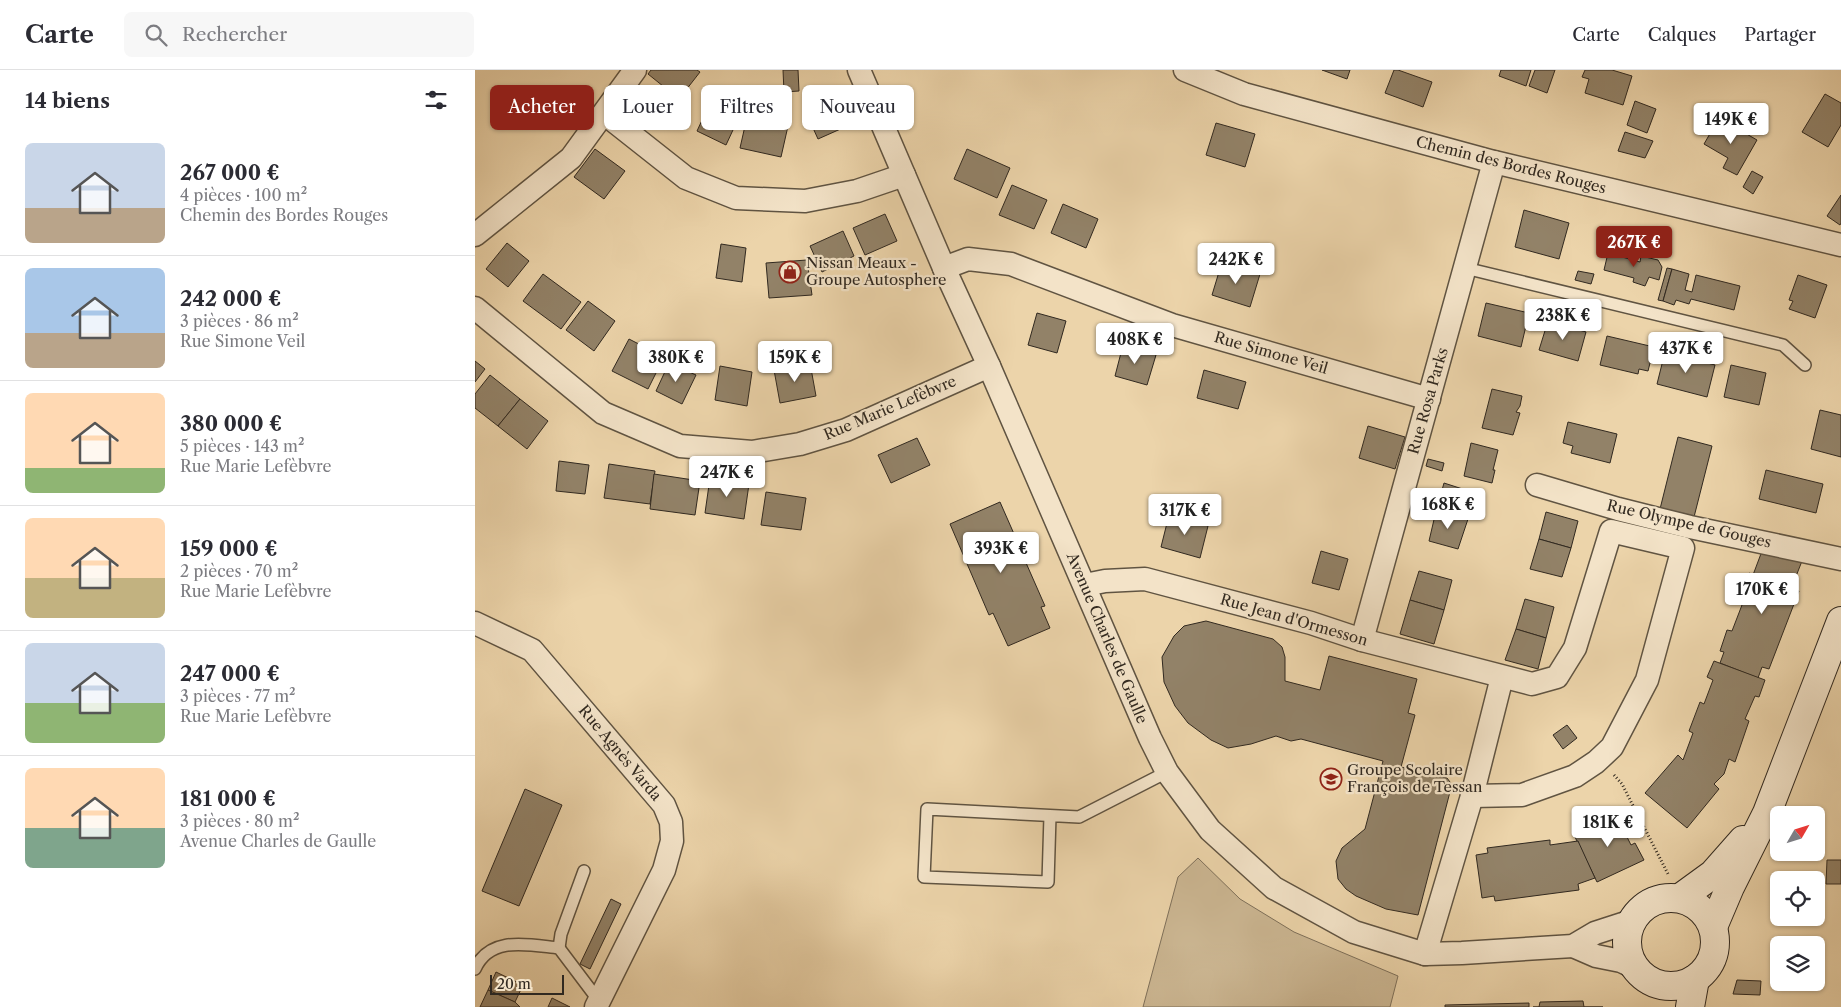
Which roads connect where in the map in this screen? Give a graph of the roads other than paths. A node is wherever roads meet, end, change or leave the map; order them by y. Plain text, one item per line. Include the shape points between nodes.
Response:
1 (635, 70) edge
2 (859, 70) edge
3 (1185, 70) edge
4 (625, 85) edge
5 (604, 115) edge
6 (625, 130) edge
7 (1494, 162) junction
8 (904, 175) junction
9 (475, 235) edge
10 (1841, 245) edge
11 (944, 268) junction
12 (1465, 268) junction
13 (475, 308) edge
14 (989, 366) junction
15 (1805, 366) dead end
16 (1429, 399) junction
17 (1537, 485) dead end
18 (1841, 559) edge
19 (1085, 585) junction
20 (1841, 621) edge
21 (475, 623) edge
22 (1362, 640) junction
23 (1557, 676) joint
24 (1502, 677) junction
25 (1167, 772) junction
26 (1472, 796) junction
27 (1767, 813) junction
28 (1050, 816) junction
29 (585, 871) dead end
30 (1680, 898) junction
31 (1632, 920) junction
32 (1713, 927) junction
33 (1573, 946) junction
34 (559, 948) junction
35 (1425, 954) junction
36 (475, 969) edge
37 (1695, 979) junction
38 (1649, 986) edge
39 (598, 1004) edge
40 (1690, 1007) edge

1 - 4 street
2 - 8 street, Avenue Charles de Gaulle
3 - 7 street, Chemin des Bordes Rouges via 1244,94
5 - 9 street via 571,158
6 - 8 street via 686,178 736,198 805,201 857,191
7 - 10 street, Chemin des Bordes Rouges
7 - 12 street, Rue Rosa Parks
8 - 11 street, Avenue Charles de Gaulle
11 - 14 street, Avenue Charles de Gaulle
11 - 16 street, Rue Simone Veil via 968,259 1011,264 1173,325
12 - 15 lane via 1783,345
12 - 16 street, Rue Rosa Parks
13 - 14 street, Rue Marie Lefèbvre via 603,413 680,446 752,452 800,444 845,430
14 - 19 street, Avenue Charles de Gaulle
16 - 22 street, Rue Rosa Parks
17 - 18 street, Rue Olympe de Gouges via 1690,527
19 - 22 street, Rue Jean d'Ormesson via 1145,579 1311,623
19 - 25 street, Avenue Charles de Gaulle
20 - 27 street
21 - 39 street, Rue Agnès Varda via 533,650 664,805 671,822 672,841 664,870
22 - 24 street, Rue Jean d'Ormesson
23 - 24 street, Rue Jean d'Ormesson via 1532,684
23 - 26 street, Rue Olympe de Gouges via 1575,648 1611,531 1683,548 1647,680 1612,747 1575,776 1522,795
24 - 26 street
25 - 28 lane via 1079,818
25 - 35 street, Avenue Charles de Gaulle via 1210,830 1274,888 1354,932
26 - 35 street
27 - 30 street via 1713,874
27 - 32 street
28 - 28 lane via 1048,882 924,877 927,809
29 - 34 lane via 561,934
30 - 31 street via 1647,904
30 - 32 street via 1701,909
31 - 33 street, Avenue Charles de Gaulle via 1595,933
31 - 38 street via 1627,944 1630,957
32 - 37 street via 1713,956
33 - 35 street, Avenue Charles de Gaulle
33 - 38 street, Avenue Charles de Gaulle via 1596,956 1621,961
34 - 36 lane via 515,944 496,947 483,955
34 - 39 lane
37 - 38 street via 1682,985
37 - 40 street

